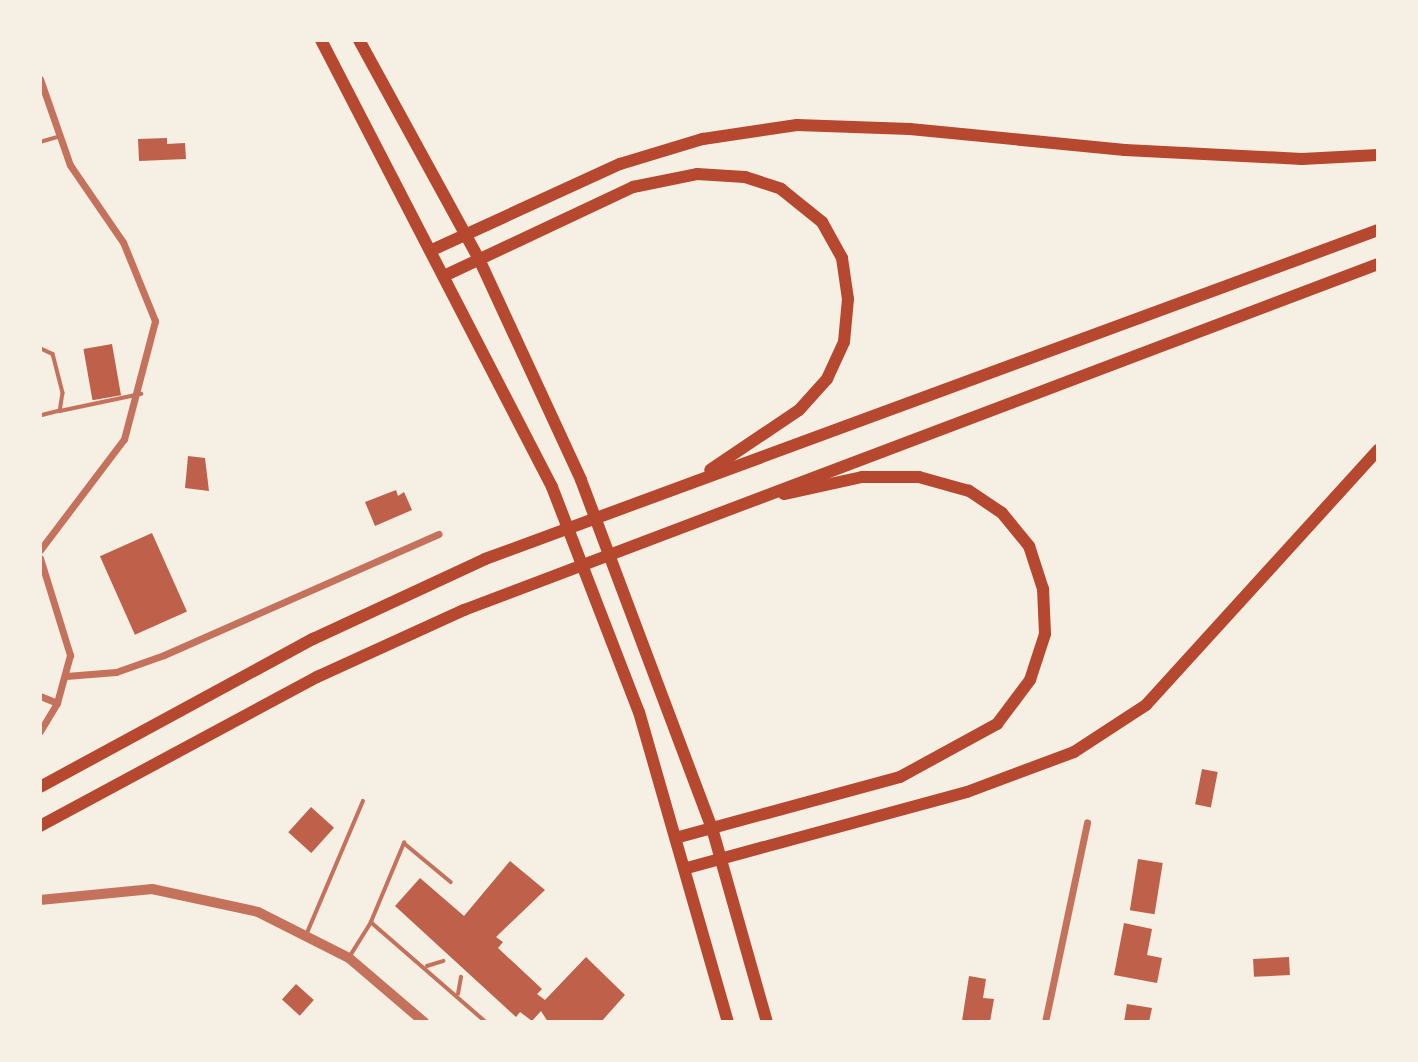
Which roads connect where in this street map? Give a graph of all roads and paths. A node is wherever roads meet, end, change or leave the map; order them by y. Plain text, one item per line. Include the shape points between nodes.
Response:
1 (321, 40) edge
2 (359, 40) edge
3 (1002, 40) edge
4 (1066, 40) edge
5 (40, 79) edge
6 (58, 137) junction
7 (40, 142) edge
8 (1378, 156) edge
9 (1378, 230) edge
10 (465, 235) junction
11 (432, 250) junction
12 (479, 259) junction
13 (1378, 264) edge
14 (446, 275) junction
15 (40, 348) edge
16 (141, 394) junction
17 (60, 411) junction
18 (40, 416) edge
19 (1378, 450) edge
20 (677, 489) junction
21 (743, 503) junction
22 (438, 534) dead end
23 (40, 550) edge
24 (40, 558) edge
25 (66, 676) junction
26 (40, 696) edge
27 (57, 703) junction
28 (40, 731) edge
29 (40, 787) edge
30 (363, 801) dead end
31 (1087, 822) dead end
32 (40, 826) edge
33 (712, 828) junction
34 (679, 837) junction
35 (721, 858) junction
36 (687, 868) junction
37 (451, 882) dead end
38 (40, 900) edge
39 (371, 922) junction
40 (307, 933) junction
41 (349, 958) junction
42 (443, 961) dead end
43 (427, 966) junction
44 (461, 976) dead end
45 (458, 994) junction
46 (424, 1022) edge
47 (486, 1022) edge
48 (728, 1022) edge
49 (767, 1022) edge
50 (1045, 1022) edge

1 - 11 main road
2 - 10 main road
3 - 4 path
5 - 6 street
6 - 7 lane
6 - 16 street via 150,300 155,321
8 - 10 main road via 1261,157 797,125 703,139 620,164
9 - 20 main road
10 - 11 main road
10 - 12 main road
11 - 14 main road
12 - 14 main road
12 - 20 main road via 634,187 696,174 745,177 781,189 822,222 842,258 848,299 844,342 827,379 759,443
12 - 33 main road via 581,480
13 - 21 main road
14 - 34 main road via 552,486
15 - 17 lane via 58,367
16 - 17 lane
16 - 23 street via 110,461
17 - 18 lane
19 - 35 main road via 1146,705 1073,752 967,792
20 - 29 main road via 485,559 313,639
21 - 32 main road via 464,610 339,667
21 - 33 main road via 862,477 919,477 969,491 1002,513 1029,547 1043,589 1045,634 1030,680 997,724 951,754 900,777
22 - 25 street via 164,655 116,672
24 - 25 street via 68,635
25 - 27 street
26 - 27 street
27 - 28 street
30 - 40 lane
31 - 50 street
33 - 34 main road
33 - 35 main road
34 - 36 main road
35 - 36 main road
35 - 49 main road
36 - 48 main road
37 - 39 lane via 404,844
38 - 40 street via 111,889 185,893 258,912
39 - 41 lane
39 - 43 lane
40 - 41 street
41 - 46 street
42 - 43 lane
43 - 45 lane
44 - 45 lane
45 - 47 lane

